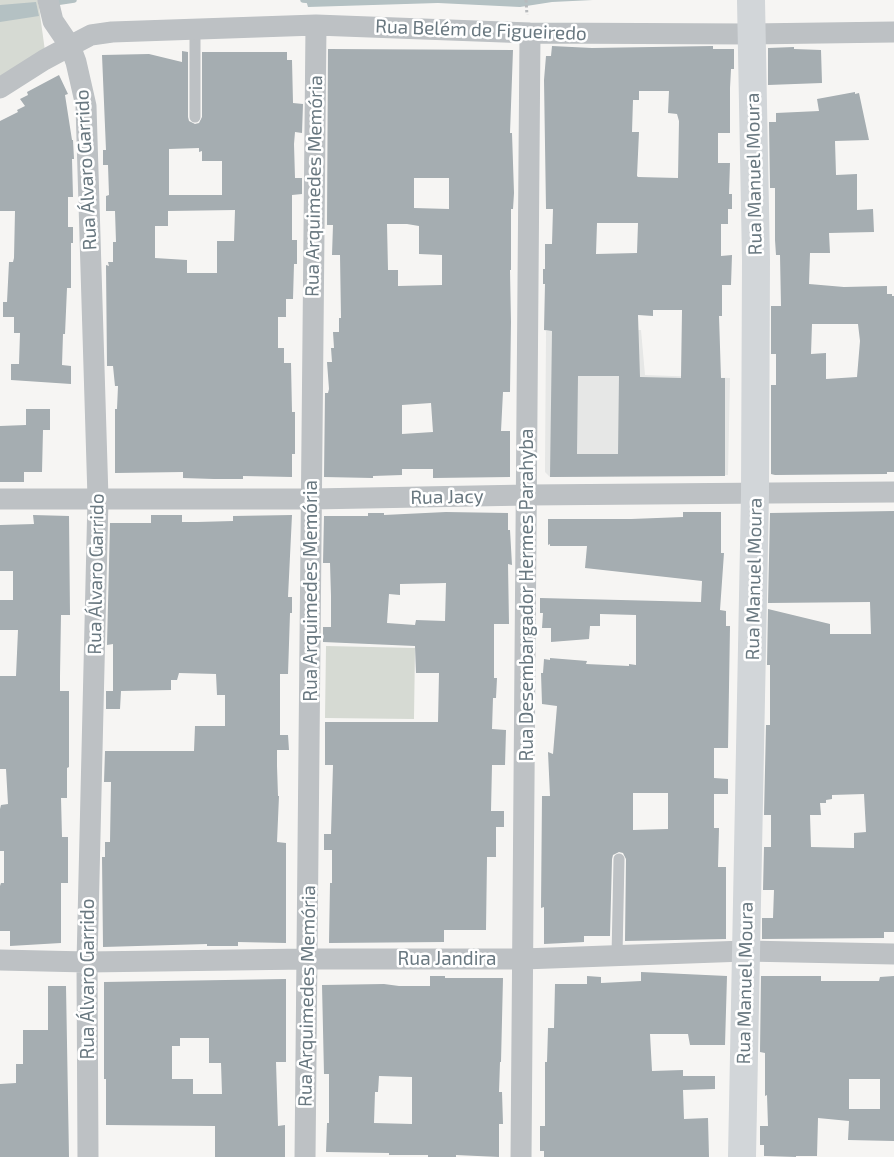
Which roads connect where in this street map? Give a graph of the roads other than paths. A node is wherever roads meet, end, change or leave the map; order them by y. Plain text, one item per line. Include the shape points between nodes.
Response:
1 (751, 0) edge
2 (49, 5) edge
3 (316, 25) junction
4 (195, 29) junction
5 (894, 32) edge
6 (530, 33) junction
7 (750, 34) junction
8 (70, 46) junction
9 (0, 88) edge
10 (195, 117) dead end
11 (894, 492) edge
12 (756, 494) junction
13 (528, 496) junction
14 (98, 498) junction
15 (0, 499) edge
16 (312, 500) junction
17 (619, 859) dead end
18 (745, 951) junction
19 (894, 954) edge
20 (617, 956) junction
21 (307, 959) junction
22 (524, 959) junction
23 (0, 960) edge
24 (87, 962) junction
25 (88, 1157) edge
26 (304, 1157) edge
27 (521, 1157) edge
28 (742, 1157) edge

1 - 7 street, Rua Manuel Moura
2 - 8 street, Rua Álvaro Garrido via 59,32
3 - 4 street, Rua Belém de Figueiredo
3 - 6 street, Rua Belém de Figueiredo
3 - 16 street, Rua Arquimedes Memória
4 - 8 street, Rua Belém de Figueiredo via 112,32 91,36
4 - 10 lane
5 - 7 street, Rua Belém de Figueiredo
6 - 7 street, Rua Belém de Figueiredo
6 - 13 street, Rua Desembargador Hermes Parahyba
7 - 12 street, Rua Manuel Moura via 756,260
8 - 9 street, Rua Belém de Figueiredo
8 - 14 street, Rua Álvaro Garrido via 86,106
11 - 12 street, Rua Jacy
12 - 13 street, Rua Jacy
12 - 18 street, Rua Manuel Moura
13 - 16 street, Rua Jacy
13 - 22 street, Rua Desembargador Hermes Parahyba
14 - 15 street, Rua Jacy
14 - 16 street, Rua Jacy
14 - 24 street, Rua Álvaro Garrido
16 - 21 street, Rua Arquimedes Memória
17 - 20 lane
18 - 19 street, Rua Jandira
18 - 20 street, Rua Jandira
18 - 28 street, Rua Manuel Moura
20 - 22 street, Rua Jandira
21 - 22 street, Rua Jandira
21 - 24 street, Rua Jandira
21 - 26 street, Rua Arquimedes Memória
22 - 27 street, Rua Desembargador Hermes Parahyba
23 - 24 street, Rua Jandira
24 - 25 street, Rua Álvaro Garrido

